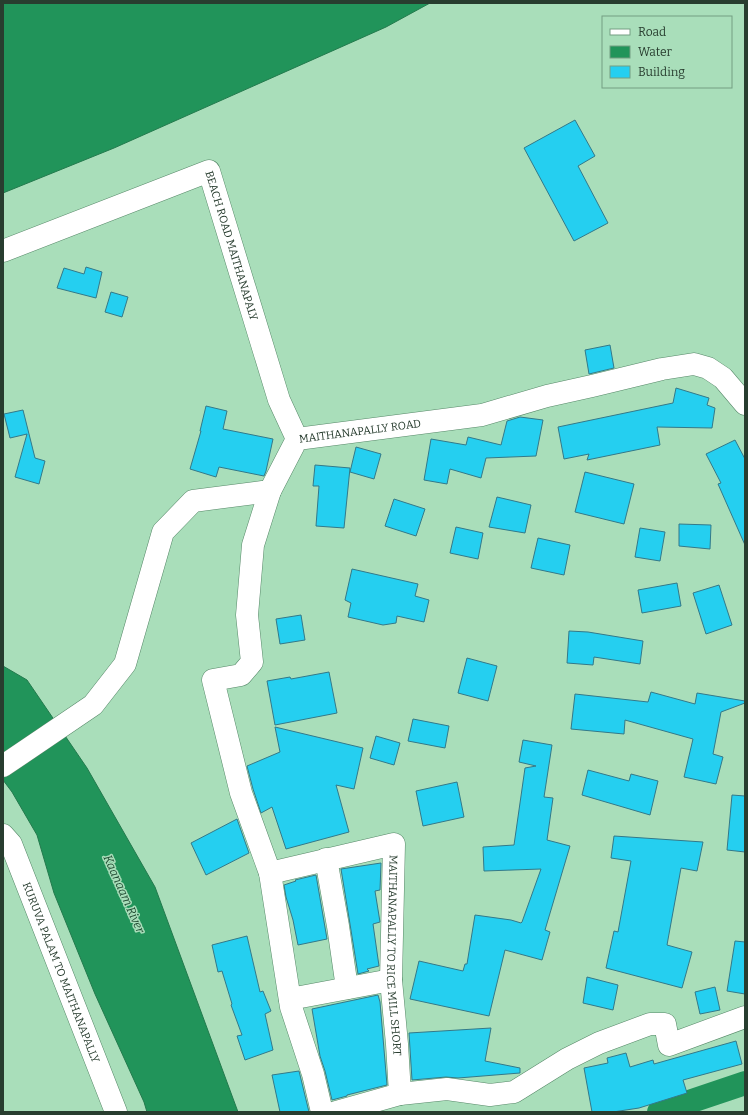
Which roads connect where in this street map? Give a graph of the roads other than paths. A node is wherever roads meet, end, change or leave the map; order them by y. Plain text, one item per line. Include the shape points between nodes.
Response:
1 (3, 251) edge
2 (745, 404) edge
3 (297, 439) junction
4 (270, 491) junction
5 (3, 766) edge
6 (3, 835) edge
7 (326, 859) junction
8 (270, 873) junction
9 (390, 980) junction
10 (347, 988) junction
11 (290, 999) junction
12 (745, 1017) edge
13 (400, 1094) junction
14 (116, 1112) edge
15 (322, 1112) edge
16 (336, 1112) edge

1 - 3 street, BEACH ROAD MAITHANAPALY via 209,171 279,400
2 - 3 street, MAITHANAPALLY ROAD via 723,378 708,368 694,364 547,396 482,415
3 - 4 street, MAITHANAPALLY ROAD
4 - 5 street via 193,501 163,532 125,664 93,705
4 - 8 street via 253,545 247,615 252,662 241,675 213,680 241,793
6 - 14 street, KURUVA PALAM TO MAITHANAPALLY via 10,844
7 - 8 street, MAITHANAPALLY TO RICE MILL SHORT
7 - 9 street, MAITHANAPALLY TO RICE MILL SHORT via 394,844
7 - 10 street
8 - 11 street
9 - 10 street
9 - 13 street, MAITHANAPALLY TO RICE MILL SHORT
10 - 11 street
11 - 15 street
12 - 13 street via 669,1045 665,1024 650,1024 599,1043 567,1059 514,1092 490,1095 447,1089
13 - 16 street

